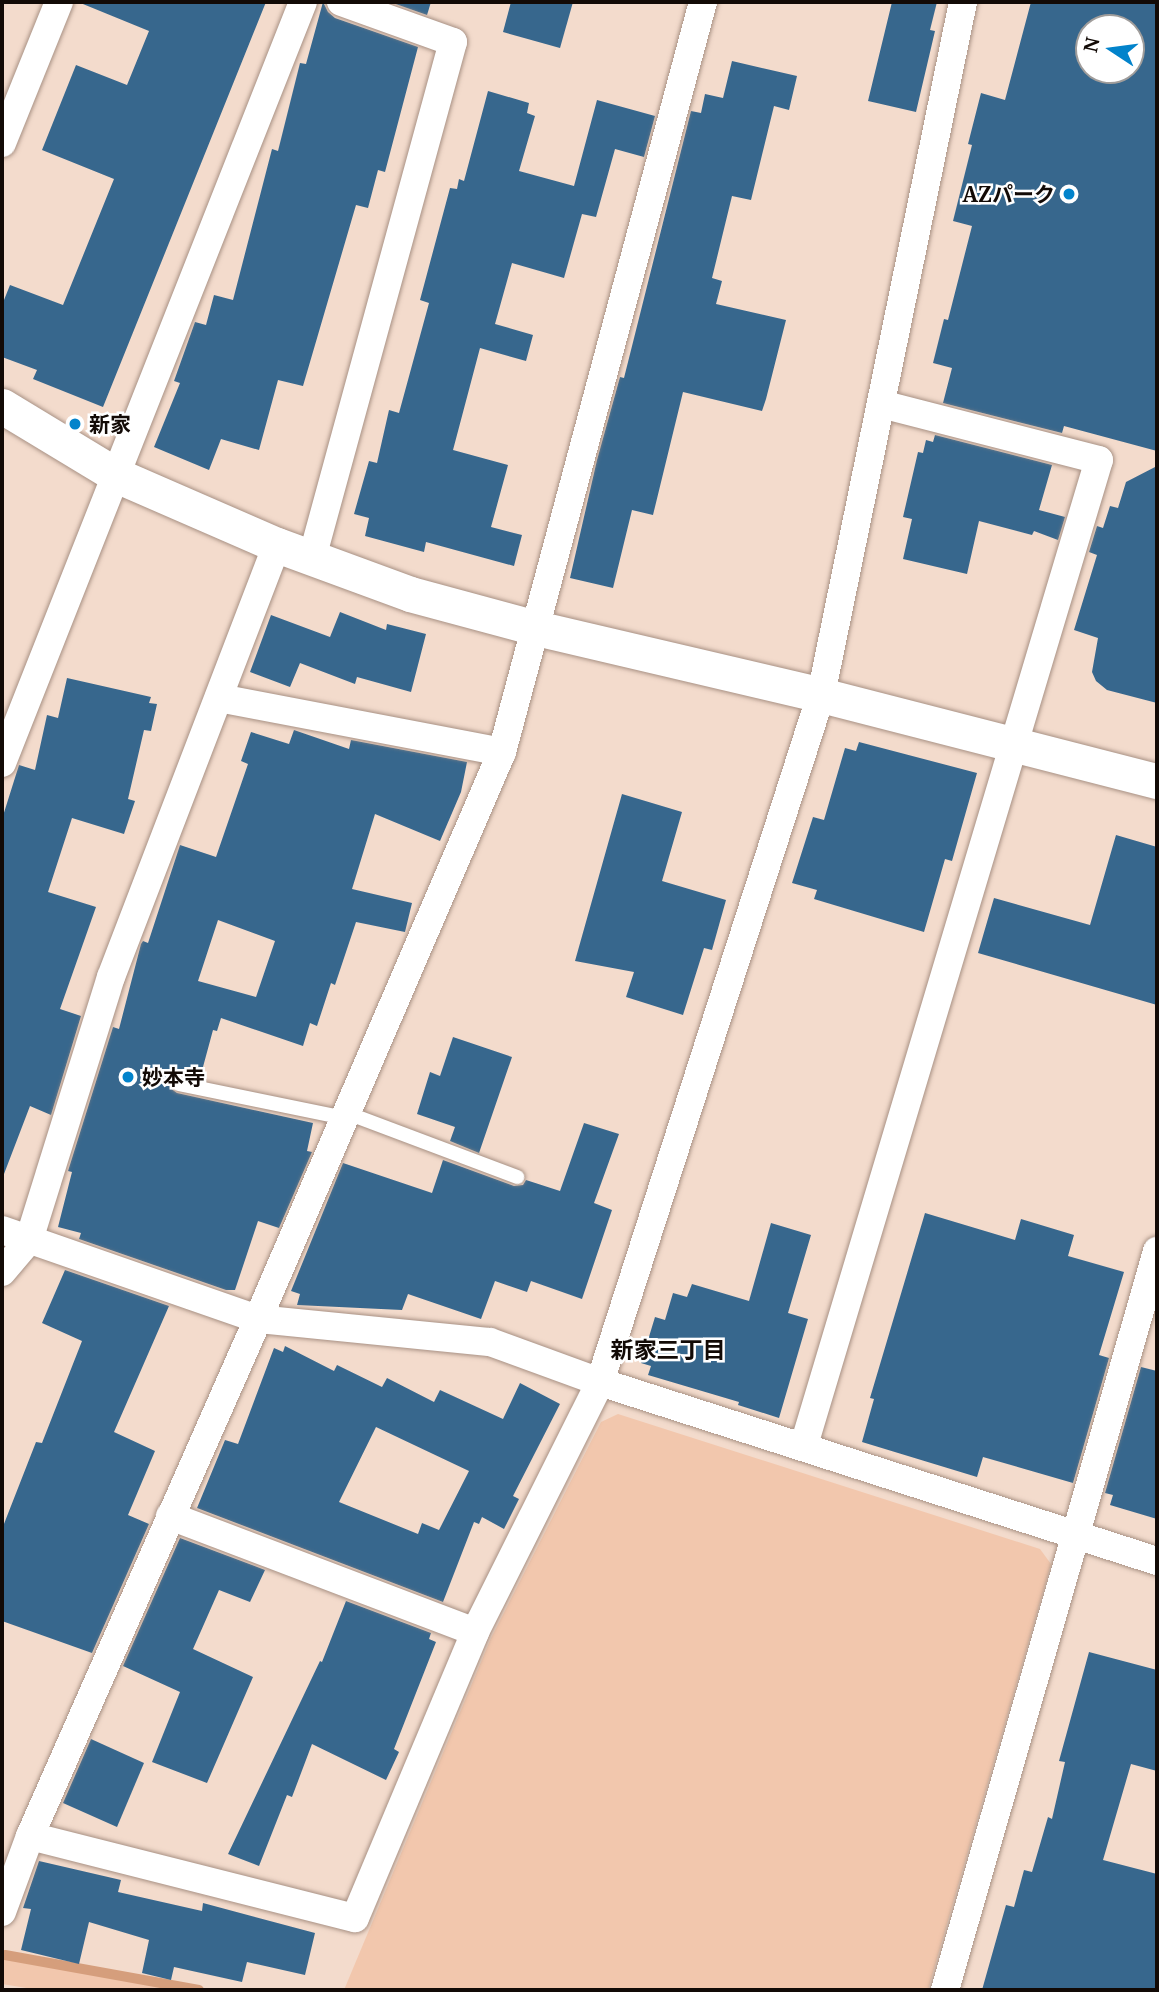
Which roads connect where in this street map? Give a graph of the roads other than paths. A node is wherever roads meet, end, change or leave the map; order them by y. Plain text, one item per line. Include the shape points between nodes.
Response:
1 (59, 2) edge
2 (303, 2) edge
3 (341, 2) edge
4 (703, 2) edge
5 (963, 2) edge
6 (2, 144) edge
7 (881, 404) junction
8 (2, 406) edge
9 (116, 475) junction
10 (277, 545) junction
11 (312, 558) junction
12 (536, 628) junction
13 (821, 695) junction
14 (219, 698) junction
15 (1014, 745) junction
16 (502, 752) junction
17 (2, 763) edge
18 (1157, 781) edge
19 (179, 1084) dead end
20 (346, 1115) junction
21 (517, 1177) dead end
22 (2, 1230) edge
23 (29, 1240) junction
24 (1157, 1251) edge
25 (2, 1272) edge
26 (258, 1319) junction
27 (600, 1382) junction
28 (804, 1445) junction
29 (170, 1516) junction
30 (1076, 1535) junction
31 (1157, 1561) edge
32 (475, 1632) junction
33 (30, 1836) junction
34 (2, 1912) edge
35 (945, 1990) edge

1 - 6 street
2 - 9 street
3 - 11 street via 453,42
4 - 12 street
5 - 7 street
7 - 13 street
7 - 15 street via 1099,460
8 - 9 street
9 - 10 street
9 - 17 street
10 - 11 street
10 - 14 street
11 - 12 street via 410,594
12 - 13 street
12 - 16 street
13 - 15 street
13 - 27 street
14 - 16 street
14 - 23 street via 111,976
15 - 18 street
15 - 28 street
16 - 20 street
19 - 20 lane
20 - 21 lane
20 - 26 street
22 - 23 street
23 - 25 street
23 - 26 street
24 - 30 street
26 - 27 street via 490,1342
26 - 29 street
27 - 28 street
27 - 32 street
28 - 30 street
29 - 32 street
29 - 33 street
30 - 31 street
30 - 35 street
32 - 33 street via 355,1918
33 - 34 street

